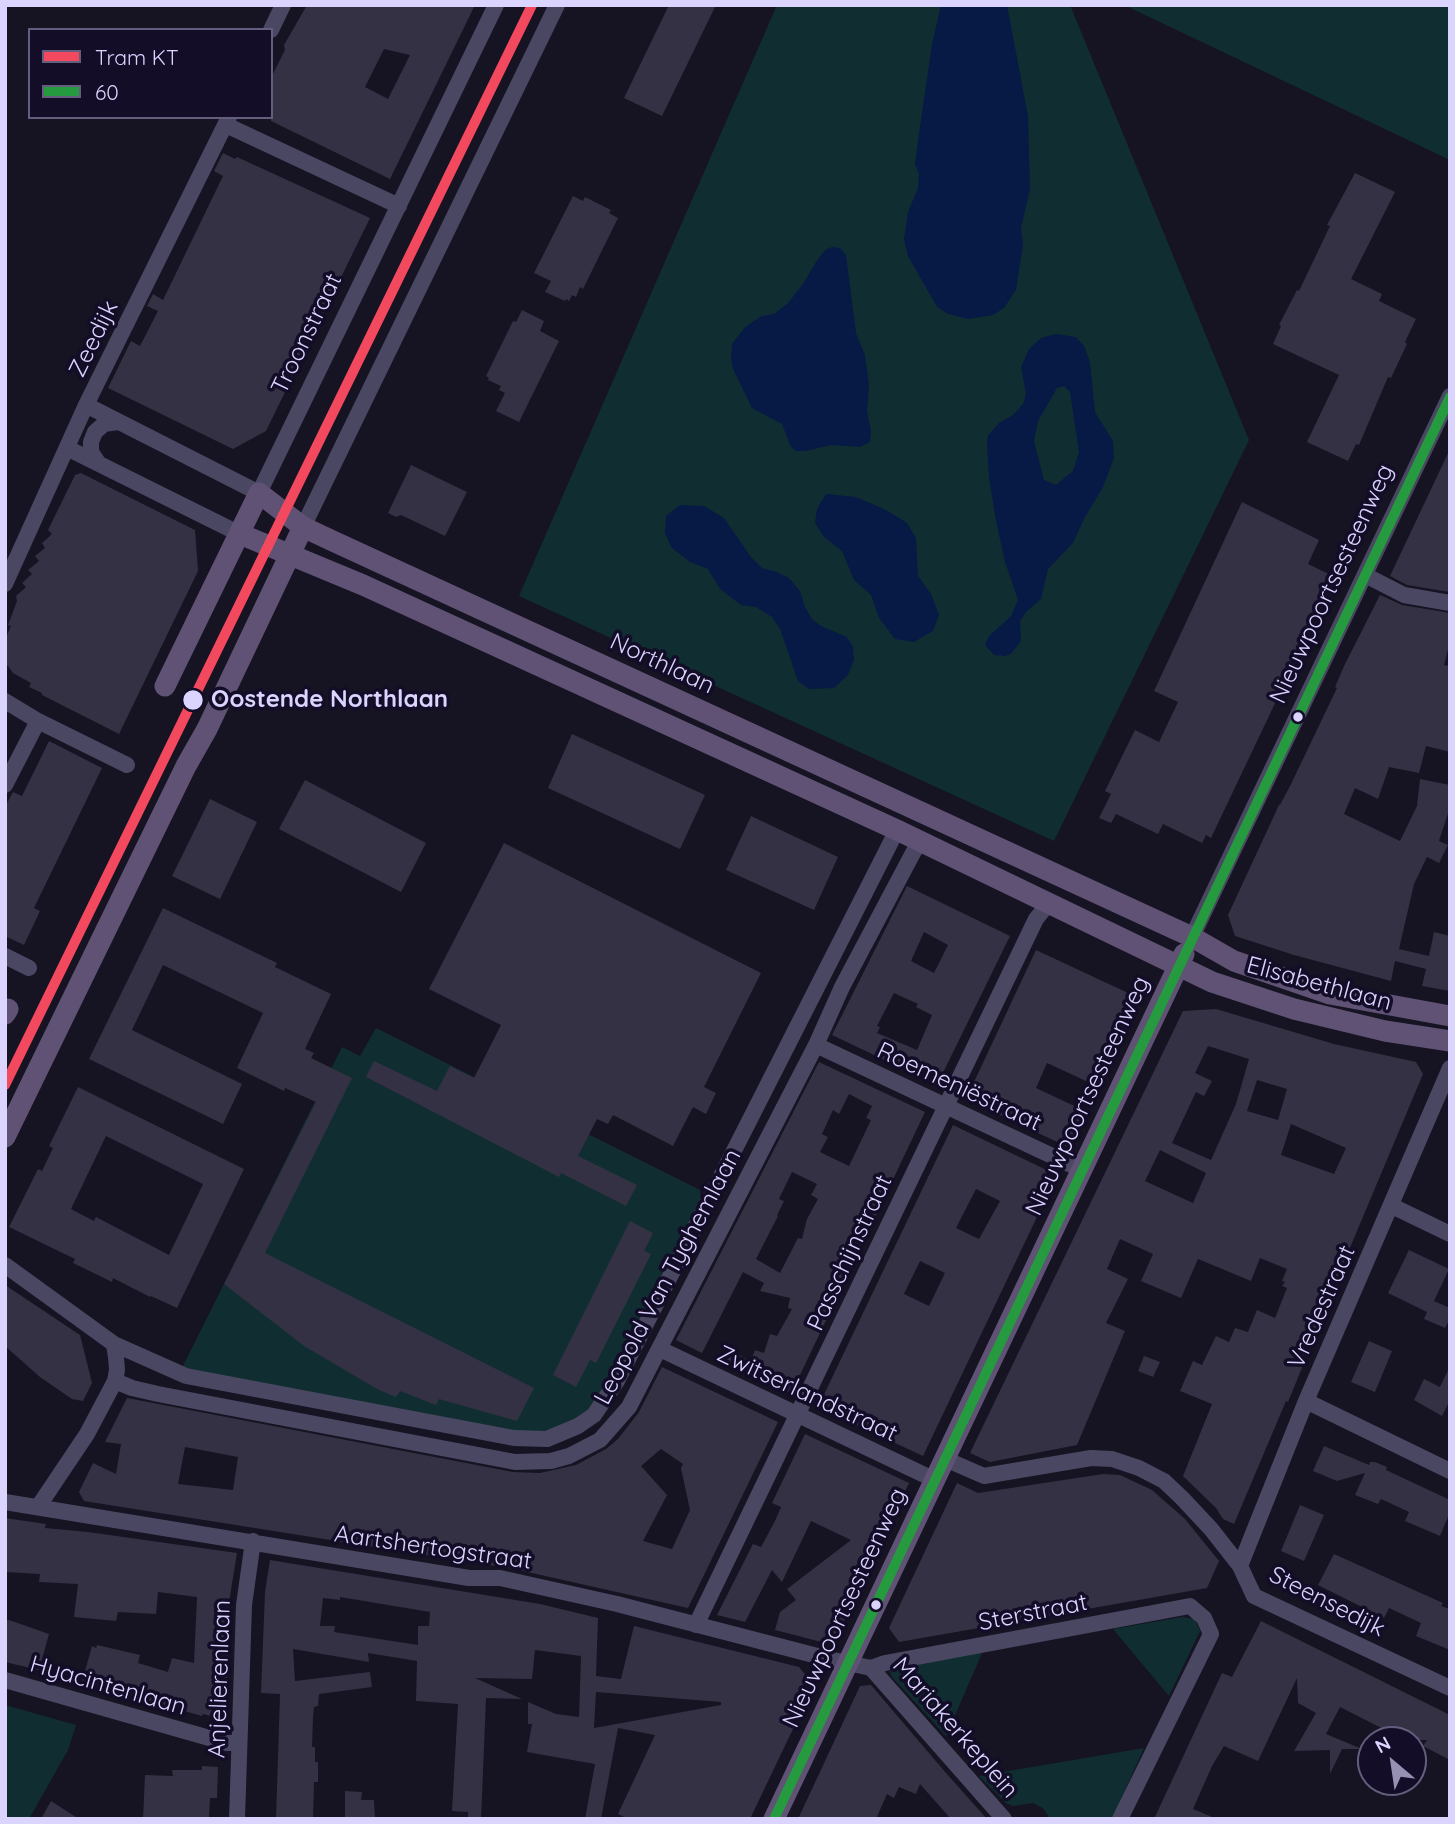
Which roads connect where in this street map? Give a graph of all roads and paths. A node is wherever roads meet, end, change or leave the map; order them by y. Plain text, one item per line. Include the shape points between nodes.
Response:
1 (283, 5) edge
2 (496, 5) edge
3 (557, 5) edge
4 (272, 28) edge
5 (228, 121) edge
6 (399, 206) junction
7 (1450, 396) edge
8 (86, 405) junction
9 (118, 422) junction
10 (67, 448) junction
11 (99, 464) junction
12 (259, 493) junction
13 (303, 527) junction
14 (240, 534) junction
15 (291, 554) junction
16 (1365, 575) junction
17 (5, 584) edge
18 (1450, 603) edge
19 (165, 686) dead end
20 (5, 701) edge
21 (38, 721) junction
22 (127, 765) dead end
23 (5, 785) edge
24 (897, 830) junction
25 (921, 843) junction
26 (1049, 903) junction
27 (1192, 937) junction
28 (5, 956) edge
29 (1179, 966) junction
30 (29, 968) dead end
31 (1450, 1016) edge
32 (1450, 1041) edge
33 (816, 1045) junction
34 (1450, 1068) edge
35 (945, 1105) junction
36 (5, 1137) edge
37 (1083, 1170) junction
38 (1392, 1206) junction
39 (1450, 1234) edge
40 (5, 1265) edge
41 (114, 1344) junction
42 (660, 1349) junction
43 (115, 1381) junction
44 (1306, 1401) junction
45 (798, 1415) junction
46 (945, 1459) junction
47 (1450, 1471) edge
48 (935, 1480) junction
49 (5, 1502) edge
50 (38, 1507) junction
51 (253, 1541) junction
52 (1240, 1566) junction
53 (696, 1625) junction
54 (848, 1662) junction
55 (871, 1668) junction
56 (5, 1680) edge
57 (1450, 1688) edge
58 (239, 1743) junction
59 (237, 1819) edge
60 (774, 1819) edge
61 (1004, 1819) edge
62 (1121, 1819) edge

1 - 4 street
2 - 6 street, Troonstraat
3 - 13 street
5 - 6 street
5 - 8 street, Zeedijk
6 - 12 street, Troonstraat
7 - 16 street, Nieuwpoortsesteenweg
8 - 9 street, Northlaan
8 - 10 street, Zeedijk
9 - 11 street via 104,424 95,432 92,452
9 - 12 street, Northlaan
10 - 11 street
10 - 17 street, Zeedijk
11 - 14 street
12 - 13 main road, Northlaan
12 - 14 main road, Troonstraat
13 - 15 main road
13 - 27 main road, Northlaan
14 - 15 main road
14 - 19 main road, Troonstraat
15 - 24 main road
15 - 36 main road
16 - 18 street via 1405,595
16 - 27 street, Nieuwpoortsesteenweg
20 - 21 street
21 - 22 street
21 - 23 street
24 - 25 main road
24 - 41 street, Leopold Van Tyghemlaan via 617,1381 594,1415 578,1426 547,1439 514,1438 186,1376
25 - 26 main road
25 - 33 street, Leopold Van Tyghemlaan
26 - 29 main road
26 - 35 street, Passchijnstraat via 1036,919
27 - 29 main road, Nieuwpoortsesteenweg
27 - 31 main road, Elisabethlaan via 1234,961 1330,994
28 - 30 street
29 - 32 main road, Elisabethlaan via 1294,1009
29 - 37 main road, Nieuwpoortsesteenweg
33 - 35 street, Roemeniëstraat
33 - 42 street, Leopold Van Tyghemlaan
34 - 38 street, Vredestraat
35 - 37 street, Roemeniëstraat
35 - 45 street, Passchijnstraat
37 - 46 main road, Nieuwpoortsesteenweg
38 - 39 street
38 - 44 street, Vredestraat
40 - 41 street, Leopold Van Tyghemlaan
41 - 43 street
42 - 43 street, Leopold Van Tyghemlaan via 629,1407 600,1440 569,1456 532,1462 158,1394
42 - 45 street, Zwitserlandstraat
43 - 50 street via 87,1434
44 - 47 street
44 - 52 street, Vredestraat
45 - 48 street, Zwitserlandstraat
45 - 53 street, Passchijnstraat
46 - 48 main road, Nieuwpoortsesteenweg
46 - 52 street, Steensedijk via 984,1476 1091,1458 1139,1468 1182,1497
48 - 54 main road, Nieuwpoortsesteenweg
49 - 50 street, Aartshertogstraat
50 - 51 street, Aartshertogstraat
51 - 53 street, Aartshertogstraat via 469,1578 500,1578
51 - 58 street, Anjelierenlaan via 244,1605
52 - 57 street, Steensedijk via 1254,1596
53 - 54 street, Aartshertogstraat
54 - 55 street, Sterstraat
54 - 60 main road, Nieuwpoortsesteenweg
55 - 61 street, Mariakerkeplein
55 - 62 street, Sterstraat via 1191,1606 1205,1618 1212,1634
56 - 58 street, Hyacintenlaan
58 - 59 street, Anjelierenlaan

